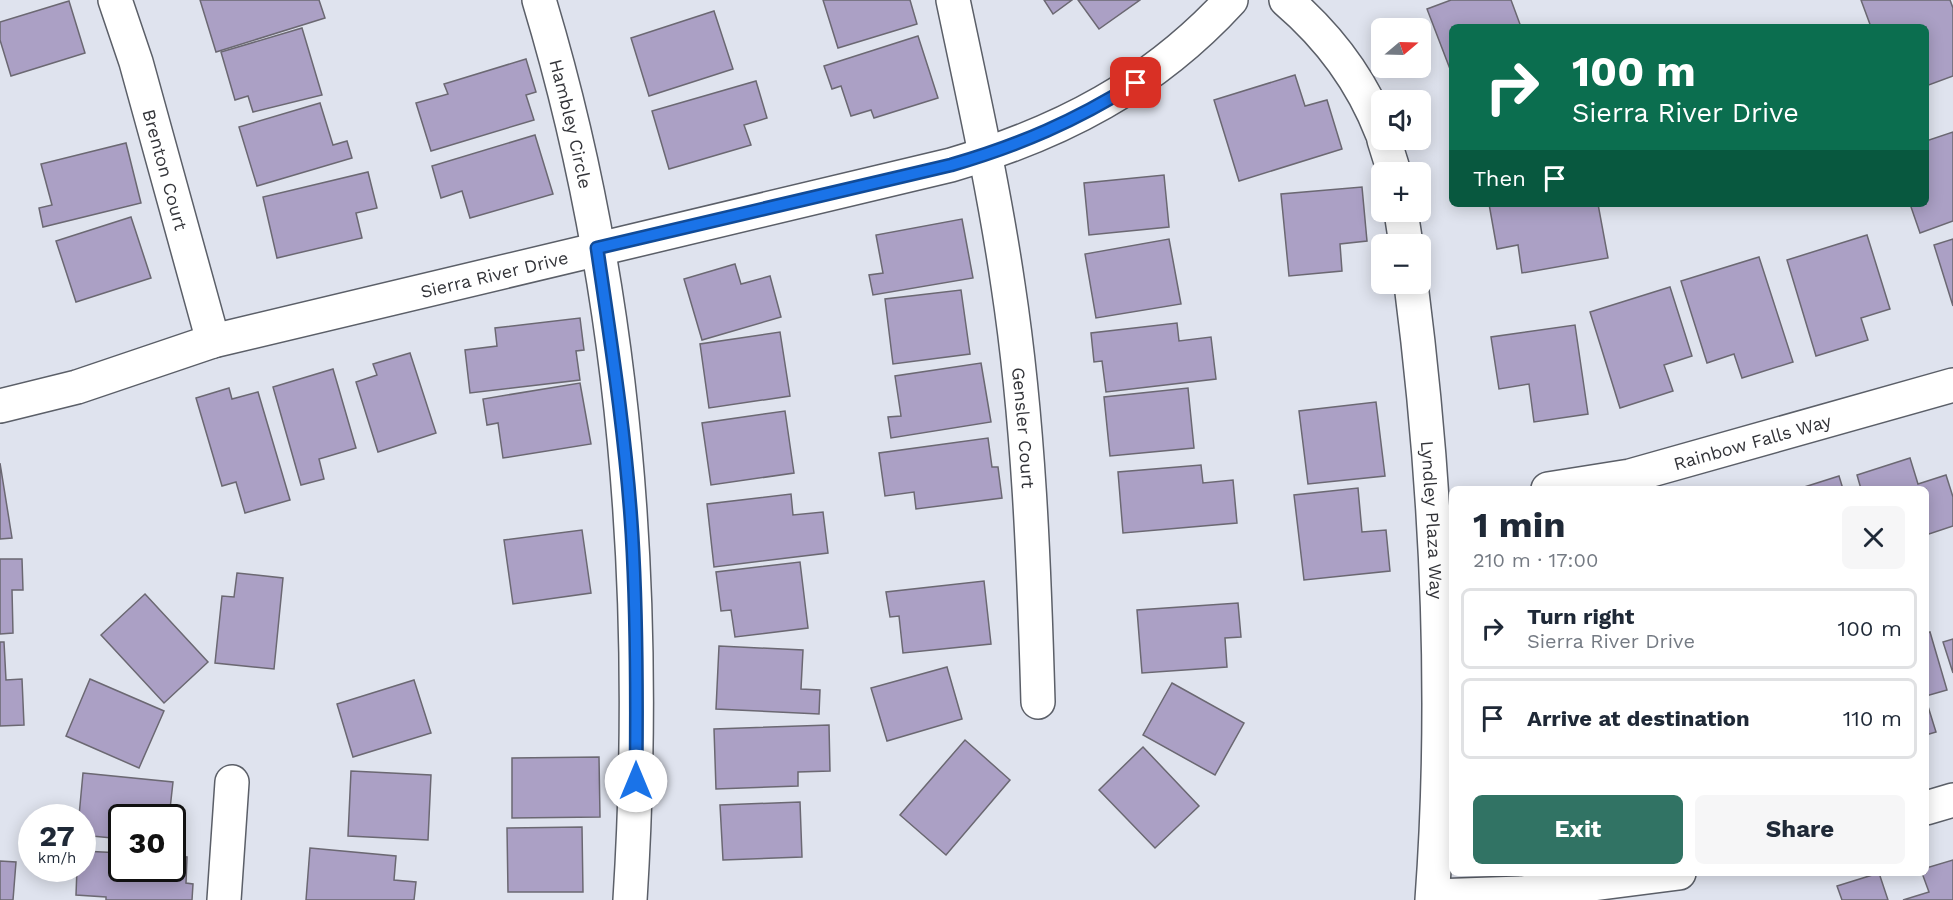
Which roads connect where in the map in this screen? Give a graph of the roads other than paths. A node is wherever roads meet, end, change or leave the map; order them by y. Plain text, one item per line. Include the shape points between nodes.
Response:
1 (116, 0) edge
2 (539, 0) edge
3 (953, 0) edge
4 (1231, 0) edge
5 (1286, 0) edge
6 (1371, 106) edge
7 (986, 155) junction
8 (597, 248) junction
9 (1412, 294) edge
10 (213, 340) junction
11 (1953, 385) edge
12 (0, 406) edge
13 (1567, 486) edge
14 (1442, 500) edge
15 (1038, 702) dead end
16 (232, 782) dead end
17 (1953, 800) edge
18 (1929, 807) edge
19 (1655, 876) edge
20 (1433, 898) edge
21 (224, 900) edge
22 (630, 900) edge

1 - 10 street, Brenton Court
2 - 8 street, Hambley Circle
3 - 7 street
4 - 7 street, Sierra River Drive via 1204,29 1143,78 1087,114
5 - 6 street via 1308,18 1344,61
7 - 8 street, Sierra River Drive
7 - 15 street, Gensler Court via 1009,287 1026,442 1034,546
8 - 10 street, Sierra River Drive
8 - 22 street, Hambley Circle via 620,399 632,533 638,668
9 - 14 street, Lyndley Plaza Way
10 - 12 street, Sierra River Drive via 77,387
11 - 13 street, Rainbow Falls Way via 1630,476
14 - 20 street, Lyndley Plaza Way
16 - 21 street
17 - 18 street
19 - 20 street via 1521,893

